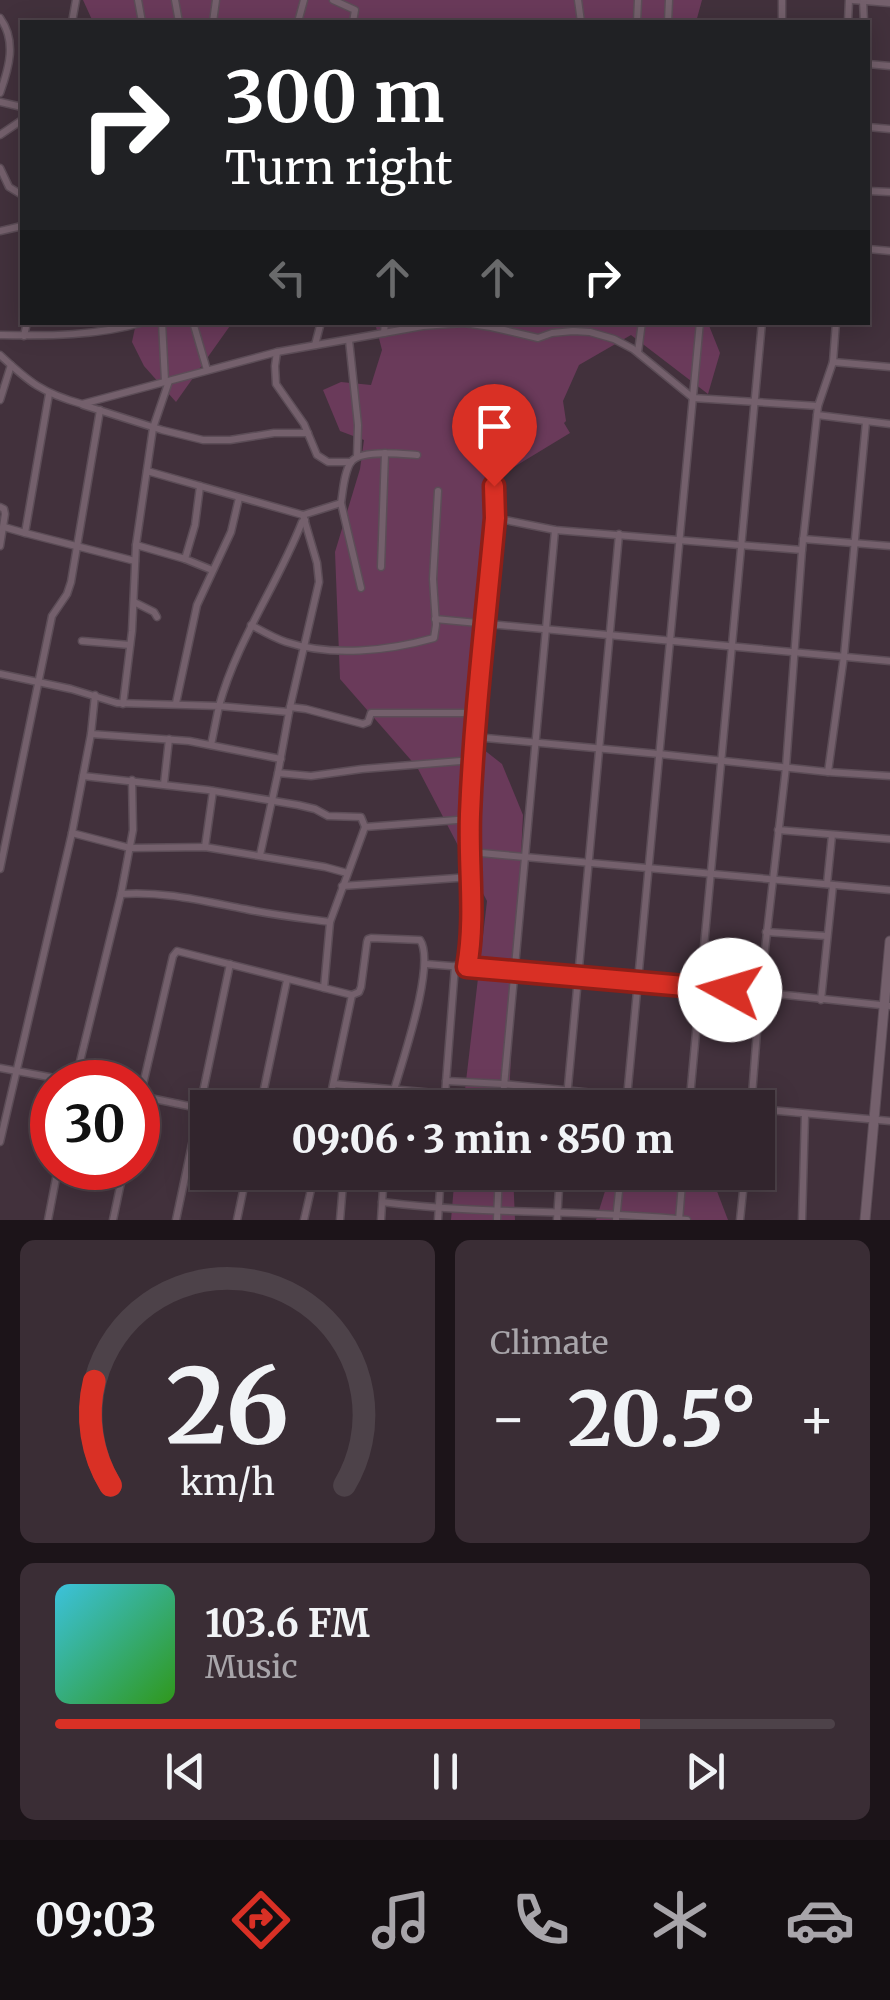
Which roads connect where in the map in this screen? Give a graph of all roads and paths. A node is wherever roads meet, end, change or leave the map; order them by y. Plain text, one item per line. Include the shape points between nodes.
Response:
1 (333, 0) edge
2 (851, 0) edge
3 (863, 0) edge
4 (890, 4) edge
5 (0, 18) edge
6 (353, 20) edge
7 (6, 35) edge
8 (0, 94) edge
9 (0, 168) edge
10 (20, 194) edge
11 (27, 325) edge
12 (134, 325) edge
13 (162, 325) edge
14 (194, 325) edge
15 (320, 325) edge
16 (385, 325) edge
17 (420, 325) edge
18 (642, 325) edge
19 (700, 325) edge
20 (762, 325) edge
21 (836, 325) edge
22 (505, 327) edge
23 (384, 333) junction
24 (0, 336) edge
25 (24, 336) junction
26 (349, 340) junction
27 (316, 345) junction
28 (277, 352) junction
29 (638, 353) junction
30 (1, 358) edge
31 (833, 362) junction
32 (11, 365) junction
33 (890, 366) edge
34 (208, 370) junction
35 (167, 381) junction
36 (50, 394) junction
37 (693, 398) junction
38 (0, 400) edge
39 (754, 403) junction
40 (82, 404) junction
41 (100, 410) junction
42 (818, 411) junction
43 (866, 422) junction
44 (890, 424) edge
45 (153, 428) junction
46 (308, 434) junction
47 (478, 452) dead end
48 (385, 453) junction
49 (417, 455) dead end
50 (354, 460) junction
51 (147, 471) junction
52 (200, 486) junction
53 (438, 491) dead end
54 (239, 498) junction
55 (341, 503) junction
56 (0, 507) edge
57 (304, 518) junction
58 (495, 518) junction
59 (4, 527) junction
60 (555, 530) junction
61 (26, 532) junction
62 (619, 534) junction
63 (679, 539) junction
64 (804, 539) junction
65 (854, 542) junction
66 (136, 545) junction
67 (742, 545) junction
68 (0, 546) edge
69 (890, 546) edge
70 (78, 547) junction
71 (802, 550) junction
72 (185, 559) junction
73 (135, 561) junction
74 (381, 567) dead end
75 (212, 570) junction
76 (361, 588) dead end
77 (134, 602) junction
78 (157, 617) dead end
79 (435, 619) junction
80 (485, 624) junction
81 (251, 625) junction
82 (546, 629) junction
83 (610, 636) junction
84 (82, 641) dead end
85 (670, 641) junction
86 (130, 645) junction
87 (731, 646) junction
88 (304, 647) junction
89 (793, 651) junction
90 (844, 656) junction
91 (890, 661) edge
92 (0, 674) edge
93 (38, 682) junction
94 (96, 695) junction
95 (123, 704) junction
96 (176, 704) junction
97 (219, 706) junction
98 (289, 710) junction
99 (477, 713) junction
100 (91, 734) junction
101 (475, 738) junction
102 (168, 739) junction
103 (536, 743) junction
104 (212, 745) junction
105 (598, 749) junction
106 (660, 754) junction
107 (281, 759) junction
108 (473, 760) junction
109 (721, 760) junction
110 (786, 767) junction
111 (828, 772) junction
112 (278, 773) junction
113 (84, 776) junction
114 (890, 776) edge
115 (132, 780) junction
116 (164, 784) junction
117 (213, 791) junction
118 (271, 800) junction
119 (470, 819) junction
120 (365, 826) junction
121 (778, 830) junction
122 (72, 833) junction
123 (832, 835) junction
124 (890, 839) edge
125 (204, 847) junction
126 (130, 848) junction
127 (470, 852) junction
128 (260, 856) junction
129 (525, 856) junction
130 (588, 863) junction
131 (0, 864) edge
132 (649, 868) junction
133 (347, 872) junction
134 (711, 874) junction
135 (471, 876) junction
136 (772, 880) junction
137 (830, 884) junction
138 (342, 886) junction
139 (890, 890) edge
140 (122, 894) junction
141 (330, 922) junction
142 (766, 932) junction
143 (827, 936) junction
144 (890, 941) edge
145 (230, 964) junction
146 (426, 964) junction
147 (455, 966) junction
148 (467, 967) junction
149 (514, 971) junction
150 (576, 976) junction
151 (287, 980) junction
152 (638, 982) junction
153 (700, 986) junction
154 (324, 988) junction
155 (760, 994) junction
156 (352, 996) junction
157 (821, 1000) junction
158 (887, 1006) edge
159 (81, 1060) edge
160 (148, 1060) edge
161 (0, 1068) edge
162 (16, 1071) junction
163 (30, 1074) edge
164 (446, 1081) junction
165 (334, 1084) junction
166 (503, 1084) junction
167 (351, 1086) junction
168 (207, 1090) edge
169 (264, 1090) edge
170 (332, 1090) edge
171 (351, 1090) edge
172 (392, 1090) joint
173 (445, 1090) edge
174 (503, 1090) edge
175 (558, 1090) edge
176 (567, 1090) edge
177 (627, 1090) edge
178 (690, 1090) edge
179 (752, 1090) edge
180 (160, 1100) edge
181 (190, 1106) edge
182 (775, 1111) edge
183 (805, 1115) junction
184 (874, 1120) junction
185 (890, 1121) edge
186 (0, 1142) edge
187 (190, 1164) edge
188 (54, 1190) edge
189 (119, 1190) edge
190 (243, 1190) edge
191 (311, 1190) edge
192 (342, 1190) edge
193 (383, 1190) edge
194 (439, 1190) edge
195 (498, 1190) edge
196 (559, 1190) edge
197 (619, 1190) edge
198 (682, 1190) edge
199 (742, 1190) edge
200 (382, 1202) junction
201 (438, 1209) junction
202 (497, 1215) edge
203 (557, 1216) edge
204 (617, 1217) edge
205 (48, 1220) edge
206 (113, 1220) edge
207 (176, 1220) edge
208 (237, 1220) edge
209 (304, 1220) edge
210 (340, 1220) edge
211 (381, 1220) edge
212 (438, 1220) edge
213 (679, 1220) edge
214 (687, 1220) edge
215 (740, 1220) edge
216 (802, 1220) edge
217 (866, 1220) edge

1 - 6 street via 355,10
2 - 3 street
3 - 4 street
5 - 7 street
7 - 8 street via 8,68
9 - 10 street via 9,188
11 - 25 street
12 - 25 street
13 - 35 street
14 - 34 street
15 - 27 street
16 - 23 street
17 - 23 street
18 - 29 street
19 - 37 street
20 - 39 street
21 - 31 street
22 - 29 street via 538,338 590,332
23 - 26 street
24 - 25 street
26 - 27 street
26 - 50 street via 358,425
27 - 28 street
28 - 34 street
28 - 46 street via 276,384
29 - 37 street
30 - 32 street
31 - 33 street
31 - 42 street
32 - 36 street
32 - 38 street
34 - 35 street
35 - 40 street
35 - 45 street
36 - 40 street
36 - 61 street
37 - 39 street
37 - 63 street
39 - 42 street
39 - 67 street
40 - 41 street
41 - 45 street
41 - 70 street
42 - 43 street
42 - 64 street
43 - 44 street
43 - 65 street
45 - 46 street via 218,440
45 - 51 street
46 - 50 street via 322,460
47 - 58 street via 493,479
48 - 49 street
48 - 50 street
48 - 74 street
50 - 55 street
51 - 52 street
51 - 66 street
52 - 54 street
52 - 72 street
53 - 79 street
54 - 57 street
54 - 75 street
55 - 57 street
55 - 76 street
56 - 59 street
57 - 81 street
57 - 88 street via 319,576
58 - 60 street
58 - 80 street
59 - 61 street
59 - 68 street
60 - 62 street
60 - 82 street
61 - 70 street
62 - 63 street
62 - 83 street
63 - 67 street
63 - 85 street
64 - 65 street
64 - 71 street
65 - 69 street
65 - 90 street
66 - 72 street
66 - 73 street
67 - 71 street
67 - 87 street
70 - 73 street
70 - 93 street via 70,588 52,616
71 - 89 street
72 - 75 street
73 - 77 street
75 - 96 street via 191,627
77 - 78 street
77 - 86 street
79 - 80 street
79 - 88 street via 434,638 418,642
80 - 82 street
80 - 99 street
81 - 88 street
81 - 97 street
82 - 83 street
82 - 103 street
83 - 85 street
83 - 105 street
84 - 86 street
85 - 87 street
85 - 106 street
86 - 95 street
87 - 89 street
87 - 109 street
88 - 98 street
89 - 90 street
89 - 110 street
90 - 91 street
90 - 111 street
92 - 93 street
93 - 94 street
93 - 131 street
94 - 95 street
94 - 100 street
95 - 96 street
96 - 97 street
97 - 98 street
97 - 104 street
98 - 99 street via 363,724 371,713
98 - 107 street
99 - 101 street
100 - 102 street
100 - 113 street
101 - 103 street
101 - 108 street
102 - 104 street
102 - 116 street
103 - 105 street
103 - 129 street
104 - 107 street
105 - 106 street
105 - 130 street
106 - 109 street
106 - 132 street
107 - 112 street
108 - 112 street via 311,776
108 - 119 street
109 - 110 street
109 - 134 street
110 - 111 street
110 - 121 street
111 - 114 street
112 - 118 street
113 - 115 street
113 - 122 street
115 - 116 street
115 - 126 street
116 - 117 street
117 - 118 street
117 - 125 street
118 - 120 street via 328,816 361,817
118 - 128 street
119 - 120 street
119 - 127 street
120 - 133 street
121 - 123 street
121 - 136 street
122 - 126 street
122 - 162 street
123 - 124 street
123 - 137 street
125 - 126 street
125 - 128 street
126 - 140 street
127 - 129 street
127 - 135 street
128 - 133 street
129 - 130 street
129 - 149 street
130 - 132 street
130 - 150 street
132 - 134 street
132 - 152 street
133 - 138 street
134 - 136 street
134 - 153 street
135 - 138 street
135 - 148 street
136 - 137 street
136 - 142 street
137 - 139 street
137 - 143 street
138 - 141 street
140 - 141 street via 181,896
140 - 159 street
141 - 154 street
142 - 143 street
142 - 155 street
143 - 157 street
144 - 158 street
145 - 151 street
145 - 160 street via 175,953
145 - 168 street
146 - 147 street
146 - 156 street via 420,940 368,939 361,987
146 - 172 street
147 - 148 street
147 - 164 street
148 - 149 street
149 - 150 street
149 - 166 street
150 - 152 street
150 - 176 street
151 - 154 street
151 - 169 street
152 - 153 street
152 - 177 street
153 - 155 street
153 - 178 street
154 - 156 street
155 - 157 street
155 - 179 street
156 - 165 street
157 - 158 street
158 - 184 street
161 - 162 street
162 - 163 street
162 - 186 street
164 - 166 street
164 - 173 street
165 - 167 street
165 - 170 street
166 - 174 street
166 - 175 street
167 - 171 street
167 - 172 street
180 - 181 street
182 - 183 street
183 - 184 street
183 - 216 street
184 - 185 street
184 - 217 street
187 - 207 street
188 - 205 street
189 - 206 street
190 - 208 street
191 - 209 street
192 - 210 street
193 - 200 street
194 - 201 street
195 - 202 street
196 - 203 street
197 - 204 street
198 - 213 street
199 - 215 street
200 - 201 street
200 - 211 street
201 - 202 street
201 - 212 street
202 - 203 street
203 - 204 street
204 - 213 street
213 - 214 street

